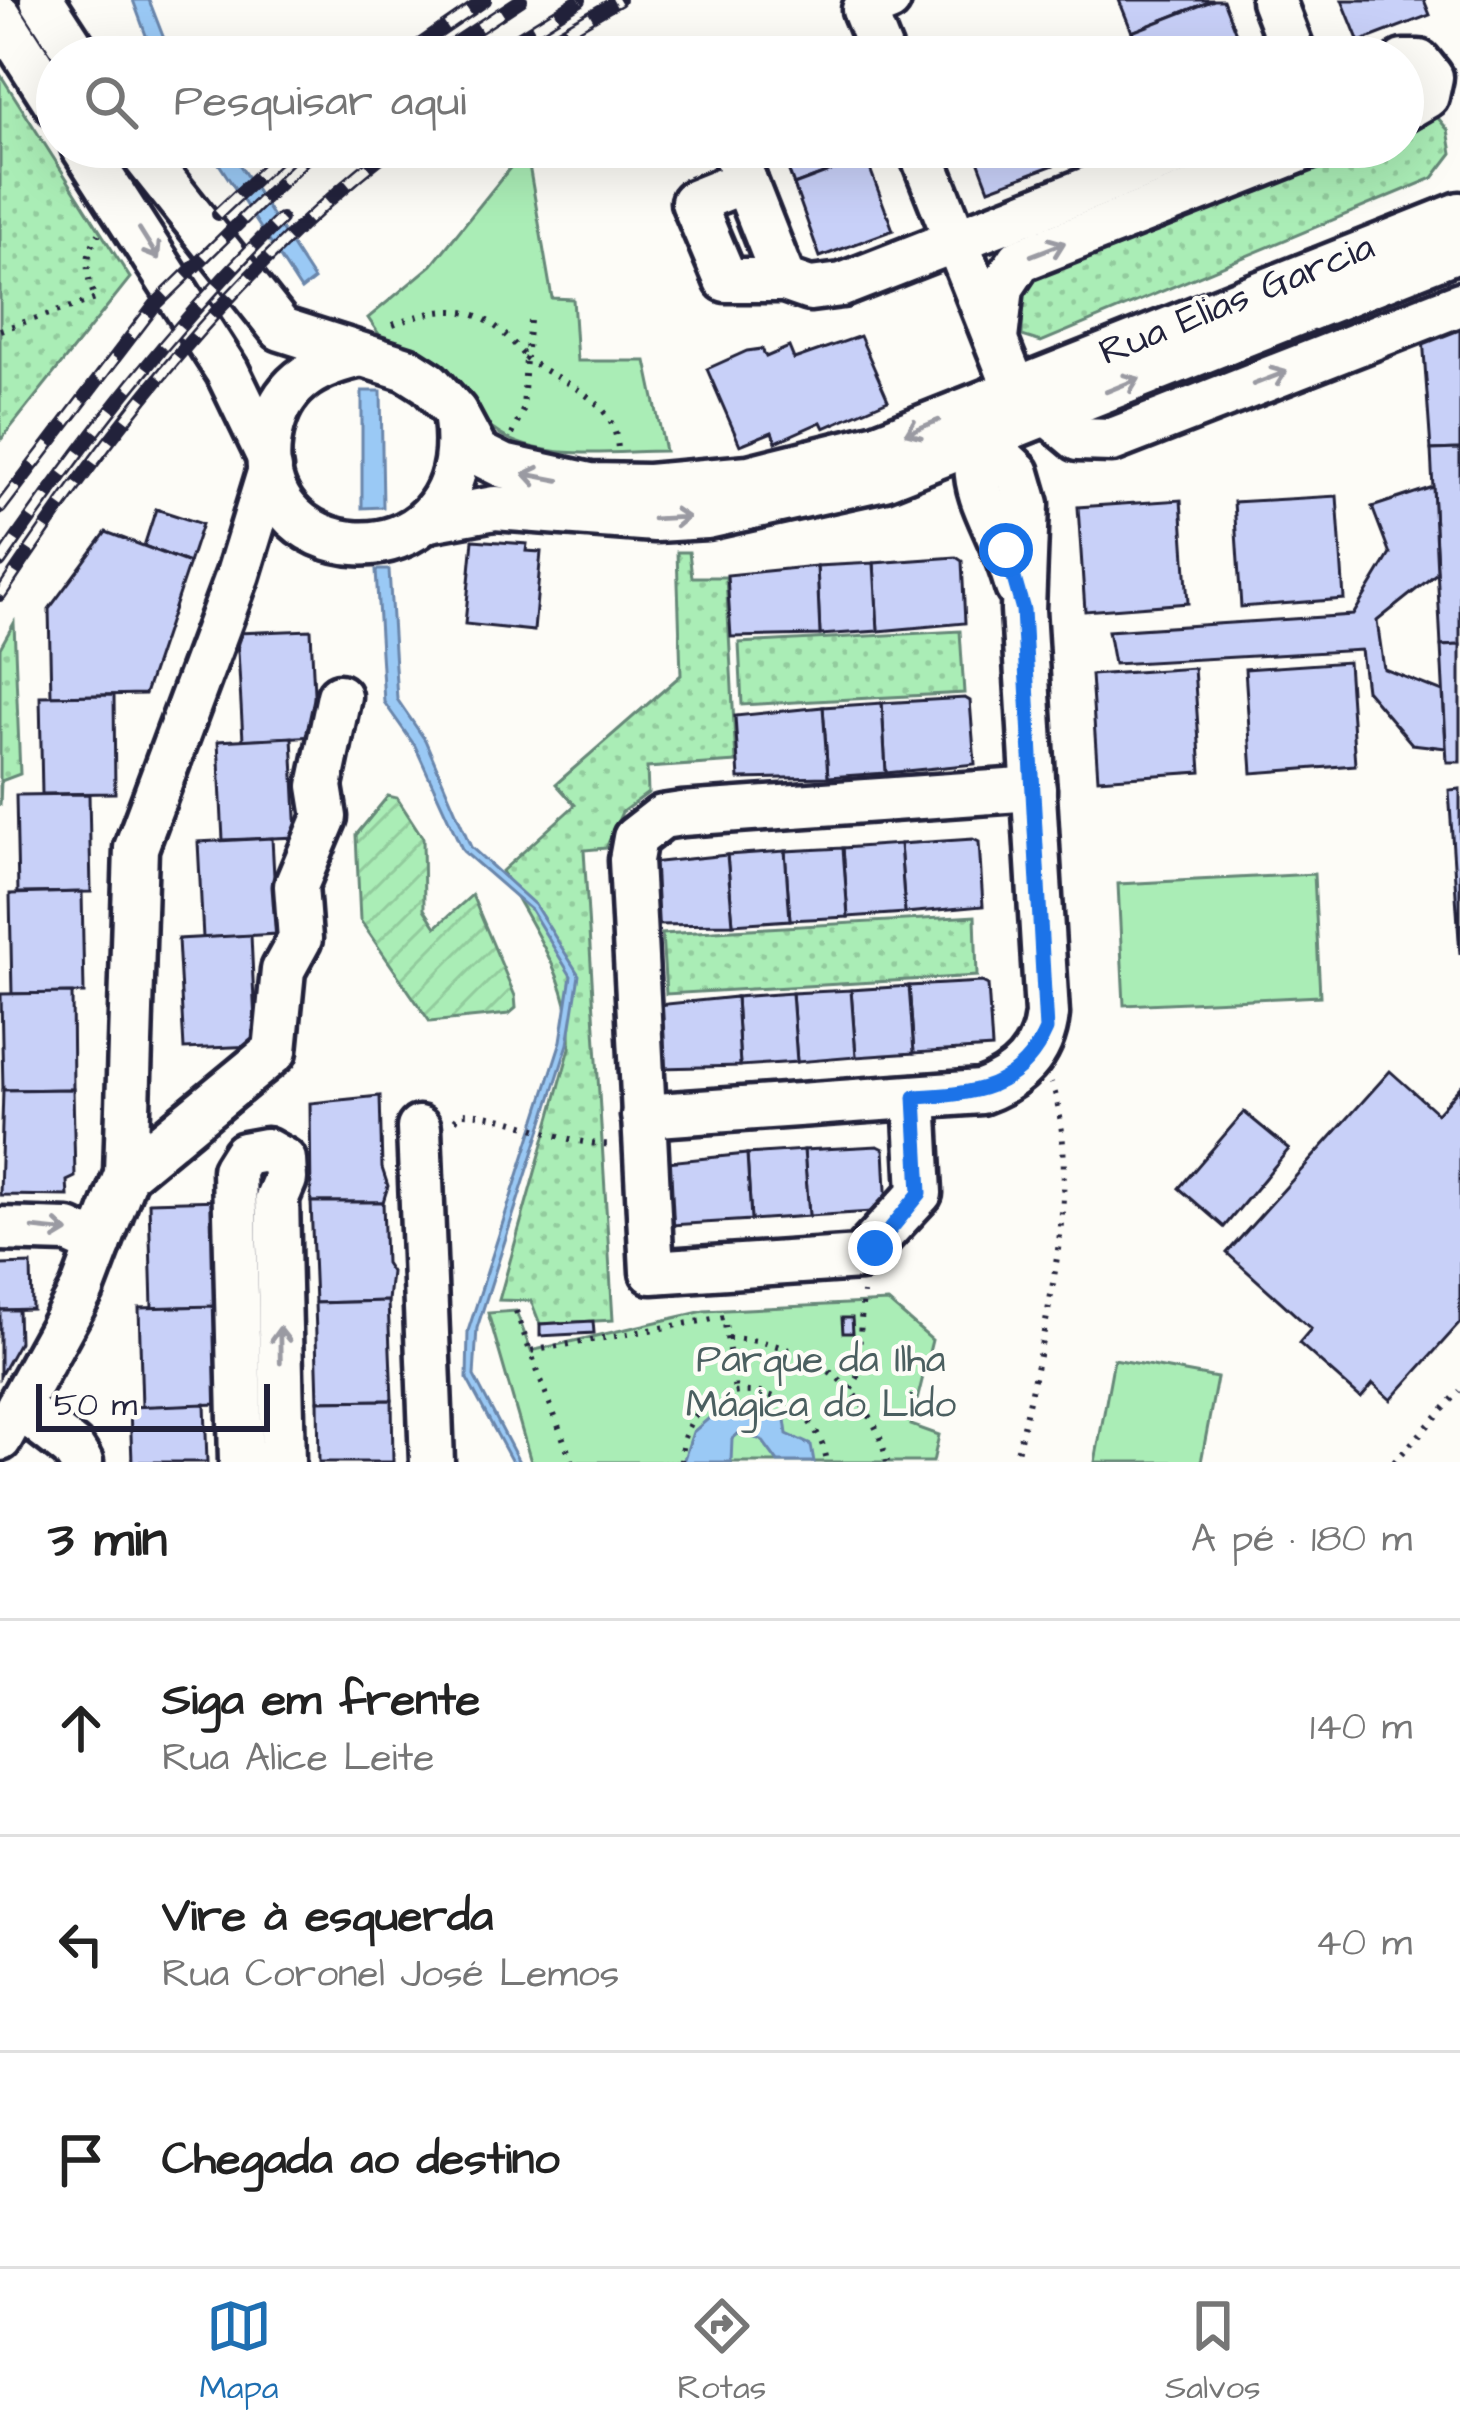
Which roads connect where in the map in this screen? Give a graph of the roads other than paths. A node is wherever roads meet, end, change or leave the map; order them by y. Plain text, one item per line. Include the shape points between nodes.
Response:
1 (42, 0) edge
2 (889, 0) edge
3 (1273, 0) edge
4 (0, 16) edge
5 (65, 36) edge
6 (875, 36) edge
7 (1287, 36) edge
8 (1424, 68) edge
9 (36, 73) edge
10 (1424, 98) edge
11 (98, 168) edge
12 (154, 168) edge
13 (740, 168) edge
14 (927, 168) edge
15 (1143, 168) edge
16 (1255, 168) edge
17 (1460, 214) edge
18 (956, 243) junction
19 (1460, 249) edge
20 (1460, 304) edge
21 (996, 340) junction
22 (370, 343) junction
23 (1031, 402) junction
24 (455, 412) junction
25 (983, 440) junction
26 (269, 462) junction
27 (884, 478) junction
28 (977, 496) junction
29 (1027, 503) junction
30 (429, 520) junction
31 (308, 531) junction
32 (238, 574) junction
33 (1023, 610) junction
34 (339, 697) dead end
35 (1034, 789) junction
36 (915, 1097) junction
37 (418, 1128) dead end
38 (644, 1129) junction
39 (126, 1174) junction
40 (0, 1229) edge
41 (99, 1245) junction
42 (9, 1423) edge
43 (81, 1462) edge
44 (241, 1462) edge
45 (284, 1462) edge
46 (432, 1462) edge

1 - 5 street
2 - 6 street via 864,10
3 - 7 street
4 - 9 street
8 - 10 street via 1431,77
11 -> 26 street via 227,371
12 - 22 street via 281,329
13 - 18 street via 784,280 810,289 842,285
14 - 18 street
15 - 18 street
21 -> 16 street via 1002,286 1020,260
17 - 23 street, Rua Elias Garcia
18 - 21 street
23 -> 19 street, Rua Elias Garcia
23 -> 20 street via 1078,439 1112,440
21 - 23 street
22 - 24 street via 429,383
22 - 26 street via 305,374 276,412
23 -> 24 street, Rua Elias Garcia via 794,468 649,486 590,485 502,466 477,453
23 - 25 street via 994,413
23 - 29 street
24 - 30 street via 460,452
25 - 27 street
25 - 28 street
25 - 29 street via 1018,473
26 - 31 street via 279,497
26 - 32 street
27 - 28 street
30 -> 27 street via 495,508 707,517
28 - 33 street via 1006,550
29 - 33 street
30 - 31 street via 391,541 360,546
31 - 32 street
32 - 39 street via 136,848
33 - 35 street
34 - 39 street via 320,786 325,817 296,886 300,939 283,970 275,1051
35 - 36 street via 1047,1014 1040,1045 1001,1084
35 - 38 street via 682,814 646,826 631,860
36 - 38 street
36 - 38 street via 920,1193 860,1258 652,1272
37 - 46 street
39 - 41 street
40 -> 41 street via 68,1231
41 - 42 street
42 - 43 street via 72,1448
45 -> 44 street via 277,1198 284,1160 266,1150 244,1154 234,1170

